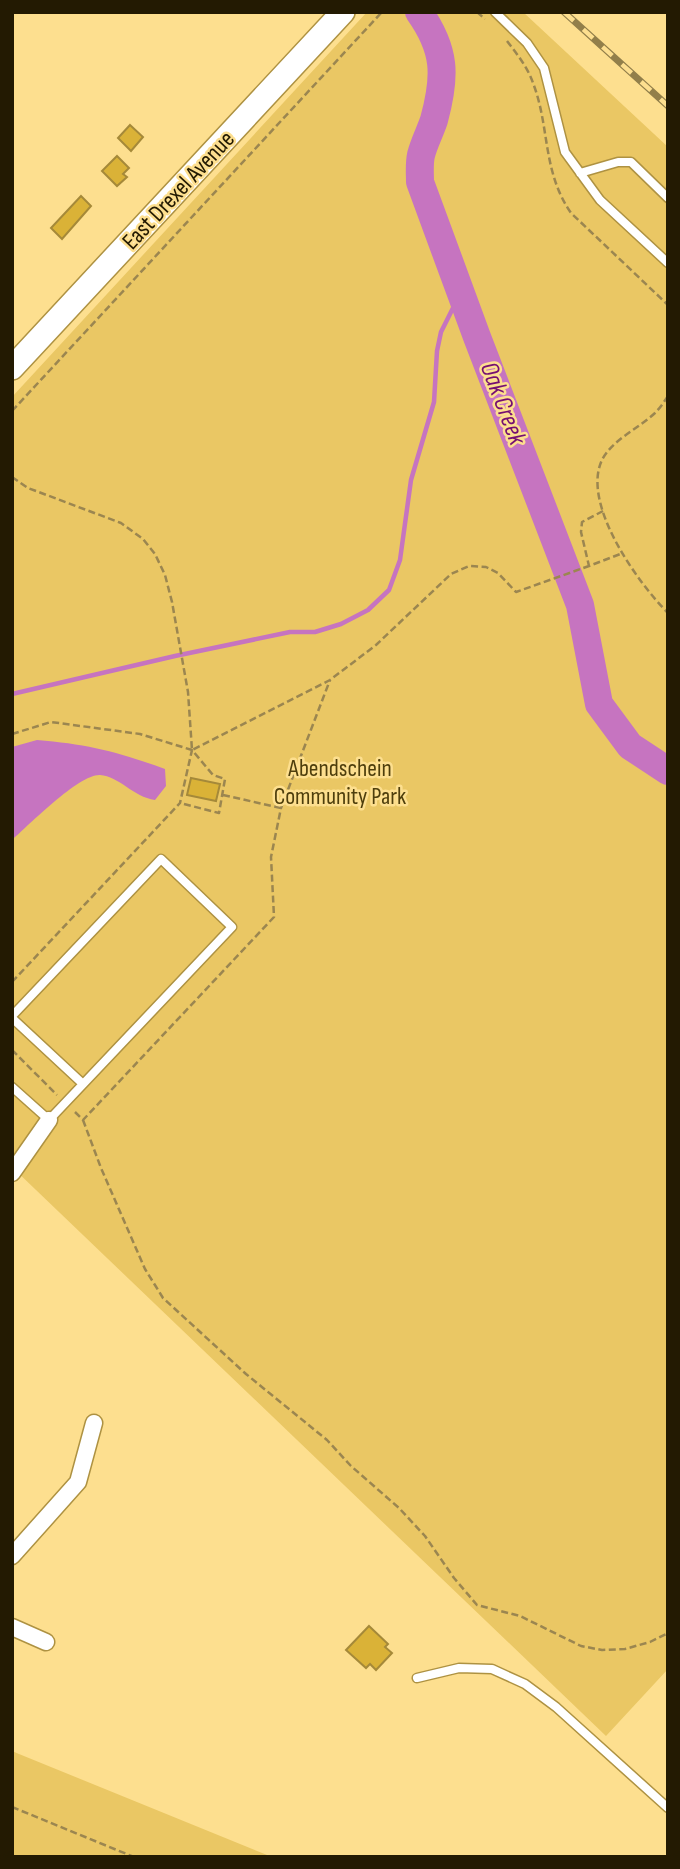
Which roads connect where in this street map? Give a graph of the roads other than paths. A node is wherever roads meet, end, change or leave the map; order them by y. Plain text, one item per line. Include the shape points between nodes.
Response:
1 (343, 12) edge
2 (495, 12) edge
3 (580, 173) junction
4 (668, 198) edge
5 (668, 263) edge
6 (12, 368) edge
7 (12, 1017) edge
8 (83, 1084) junction
9 (12, 1087) edge
10 (49, 1120) junction
11 (12, 1173) edge
12 (94, 1423) dead end
13 (12, 1556) edge
14 (12, 1627) edge
15 (46, 1642) dead end
16 (417, 1678) dead end
17 (668, 1808) edge

1 - 6 street, East Drexel Avenue
2 - 3 lane via 527,43 544,68 565,152
3 - 4 lane via 631,162
3 - 5 lane via 600,200
7 - 8 lane
7 - 8 lane via 161,859 232,927
8 - 10 lane
9 - 10 lane
10 - 11 street
12 - 13 street via 78,1482
14 - 15 street
16 - 17 lane via 459,1668 492,1669 525,1684

